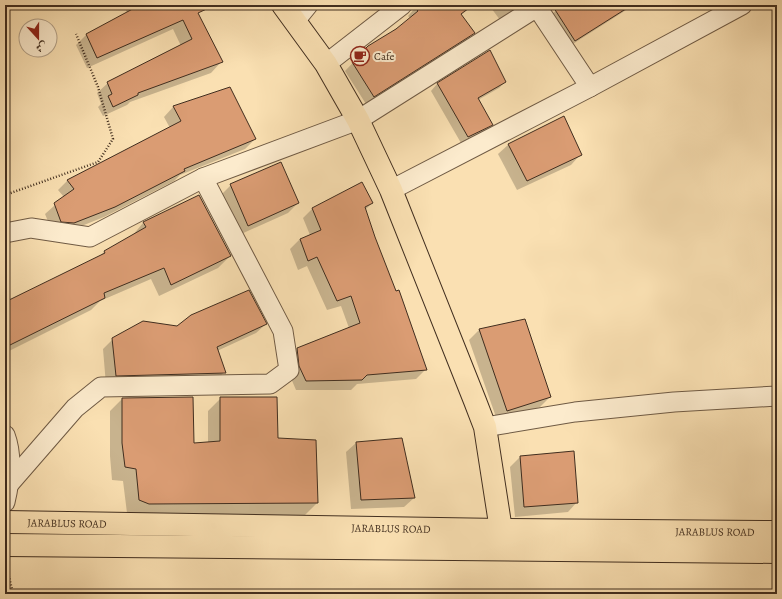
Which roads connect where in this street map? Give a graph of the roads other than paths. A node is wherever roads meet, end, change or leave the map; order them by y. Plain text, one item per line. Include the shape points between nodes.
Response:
1 (402, 5) edge
2 (742, 5) edge
3 (539, 6) edge
4 (296, 10) edge
5 (326, 64) junction
6 (590, 87) junction
7 (358, 120) junction
8 (203, 178) junction
9 (391, 190) junction
10 (5, 233) edge
11 (777, 396) edge
12 (486, 427) junction
13 (5, 435) edge
14 (9, 484) junction
15 (5, 502) edge
16 (5, 522) edge
17 (777, 532) edge
18 (500, 540) junction
19 (5, 545) edge
20 (777, 552) edge

1 - 5 street
2 - 6 street
3 - 6 street
3 - 7 street
4 - 5 main road
5 - 7 main road
6 - 9 street
7 - 8 street
7 - 9 main road
8 - 10 street via 90,237 31,228
8 - 14 street via 283,330 289,370 270,384 101,387 76,408
9 - 12 main road
11 - 12 street via 628,406
12 - 18 main road
13 - 14 street via 9,445
14 - 15 street
16 - 18 main road, JARABLUS ROAD
17 - 18 main road, JARABLUS ROAD
18 - 19 main road, JARABLUS ROAD
18 - 20 main road, JARABLUS ROAD

